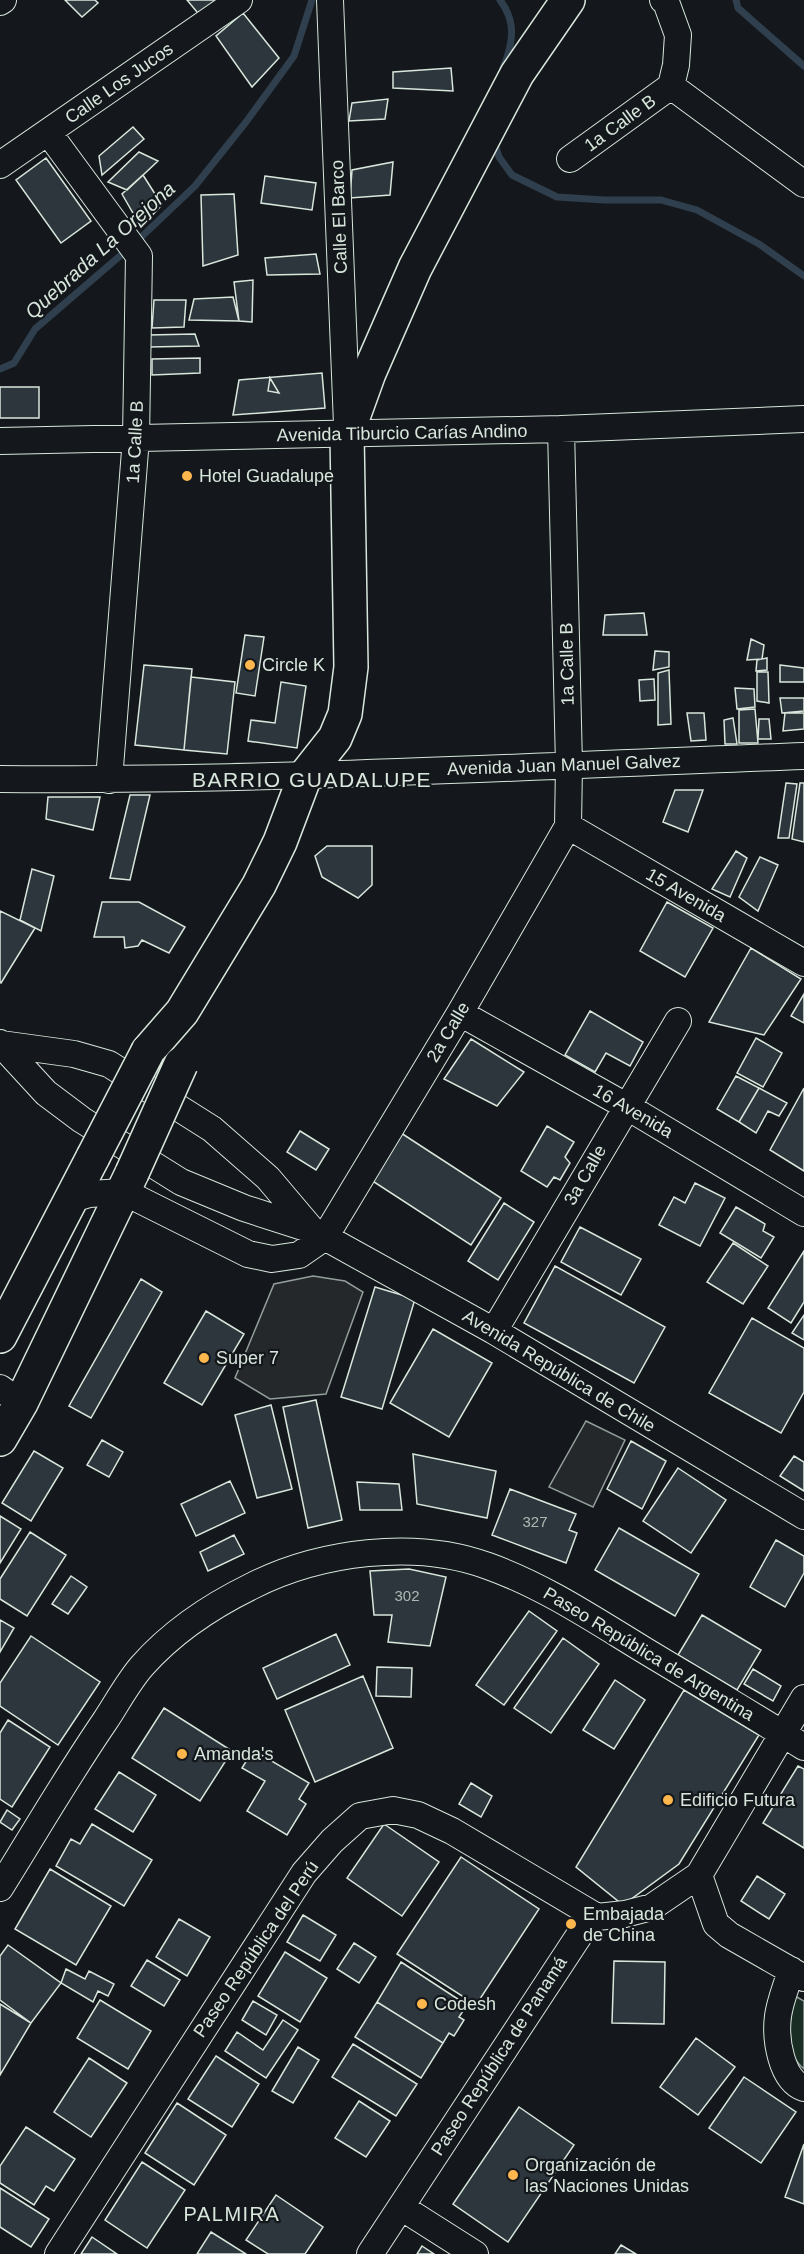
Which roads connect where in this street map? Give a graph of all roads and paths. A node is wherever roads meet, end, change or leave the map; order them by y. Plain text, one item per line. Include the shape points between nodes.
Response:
1 (239, 0) edge
2 (330, 0) edge
3 (567, 0) edge
4 (663, 0) edge
5 (671, 86) junction
6 (48, 132) junction
7 (570, 159) dead end
8 (0, 165) edge
9 (804, 184) edge
10 (804, 419) edge
11 (561, 429) junction
12 (347, 434) junction
13 (136, 438) junction
14 (0, 441) edge
15 (804, 756) edge
16 (569, 765) junction
17 (305, 776) junction
18 (0, 779) edge
19 (109, 780) junction
20 (568, 826) junction
21 (804, 963) edge
22 (182, 1012) junction
23 (460, 1013) junction
24 (678, 1021) dead end
25 (1, 1043) edge
26 (626, 1106) junction
27 (128, 1182) junction
28 (72, 1199) junction
29 (804, 1213) edge
30 (319, 1233) junction
31 (494, 1331) junction
32 (0, 1336) edge
33 (11, 1395) edge
34 (0, 1439) edge
35 (804, 1516) edge
36 (804, 1698) edge
37 (794, 1740) edge
38 (699, 1875) junction
39 (0, 1888) edge
40 (597, 1917) junction
41 (798, 1974) edge
42 (804, 2088) edge
43 (401, 2207) junction
44 (58, 2254) edge
45 (370, 2254) edge
46 (475, 2254) edge

1 - 6 street, Calle Los Jucos
2 - 12 street, Calle El Barco
3 - 12 main road via 516,74 415,268
4 - 5 street via 678,35
5 - 7 street, 1a Calle B
5 - 9 street
6 - 8 street, Calle Los Jucos
6 - 13 street, 1a Calle B via 139,256
10 - 11 street, Avenida Tiburcio Carías Andino
11 - 12 street, Avenida Tiburcio Carías Andino
11 - 16 street, 1a Calle B
12 - 13 street, Avenida Tiburcio Carías Andino
12 - 17 main road via 351,667 345,714 335,738
13 - 14 street, Avenida Tiburcio Carías Andino
13 - 19 street, 1a Calle B
15 - 16 street, Avenida Juan Manuel Galvez
16 - 17 street, Avenida Juan Manuel Galvez
16 - 20 street, 1a Calle B
17 - 19 street, Avenida Juan Manuel Galvez
17 - 22 main road via 270,866
18 - 19 street, Avenida Juan Manuel Galvez
20 - 21 street, 15 Avenida
20 - 23 street, 2a Calle
22 - 27 main road, bridge via 181,1064
22 - 28 main road, bridge via 148,1051
23 - 26 street, 16 Avenida
23 - 30 street, 2a Calle
24 - 26 street, 3a Calle
25 - 30 street, Avenida República de Chile via 46,1093 181,1182
25 - 30 street, Avenida República de Chile via 74,1054 108,1064 212,1129 268,1178
26 - 29 street, 16 Avenida
26 - 31 street, 3a Calle
27 - 28 street
27 - 30 street via 248,1254 272,1259 299,1254
27 - 33 main road
28 - 32 main road
30 - 31 street, Avenida República de Chile
31 - 35 street, Avenida República de Chile
33 - 34 main road
36 - 37 street
37 - 38 street
37 - 39 street, Paseo República de Argentina via 555,1596 486,1565 437,1554 355,1553 276,1574 198,1616 169,1639 141,1667
38 - 40 street via 652,1907
38 - 41 street via 716,1924
40 - 43 street, Paseo República de Panamá via 568,1950
40 - 44 street, Paseo República del Perú via 418,1815 393,1810 360,1816 332,1840 304,1873
41 - 42 street via 778,2017 780,2061 797,2086
43 - 45 street, Paseo República de Panamá
43 - 46 street

